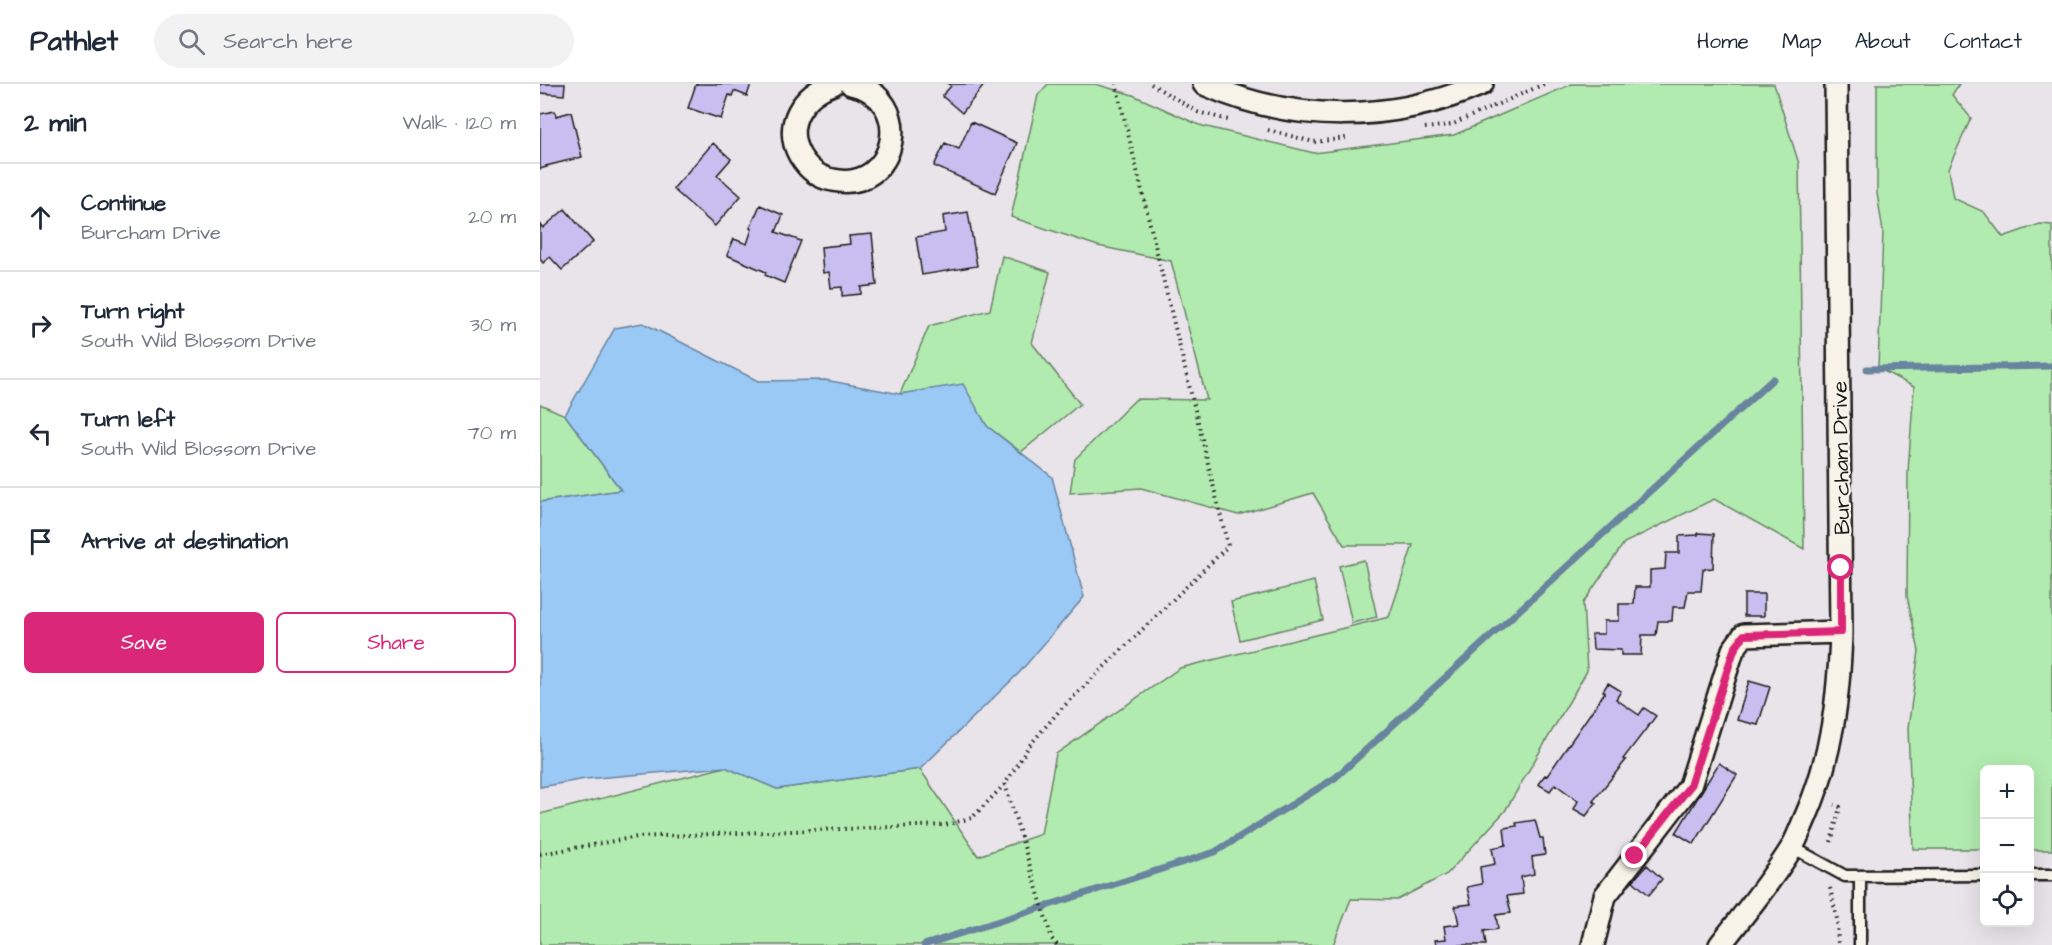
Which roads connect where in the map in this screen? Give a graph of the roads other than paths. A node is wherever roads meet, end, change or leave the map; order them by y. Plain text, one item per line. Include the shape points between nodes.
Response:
1 (833, 84) edge
2 (852, 84) edge
3 (1204, 84) edge
4 (1482, 84) edge
5 (1836, 84) edge
6 (1841, 632) junction
7 (1792, 847) junction
8 (1980, 875) edge
9 (2034, 875) edge
10 (2052, 875) edge
11 (1860, 876) junction
12 (1593, 945) edge
13 (1720, 945) edge
14 (1860, 945) edge

1 - 2 street via 816,91 802,105 794,129 795,142 806,165 839,182 858,179 876,170 890,149 892,136 890,117 881,100 871,91
3 - 4 street via 1279,108 1342,114 1405,109
5 - 6 street, Burcham Drive
6 - 7 street, Burcham Drive via 1837,700 1828,750 1814,798
6 - 12 street via 1744,635 1734,650 1690,786 1605,896
7 - 11 lane via 1845,876
7 - 13 street, Burcham Drive
8 - 11 lane
9 - 10 lane
11 - 14 lane

